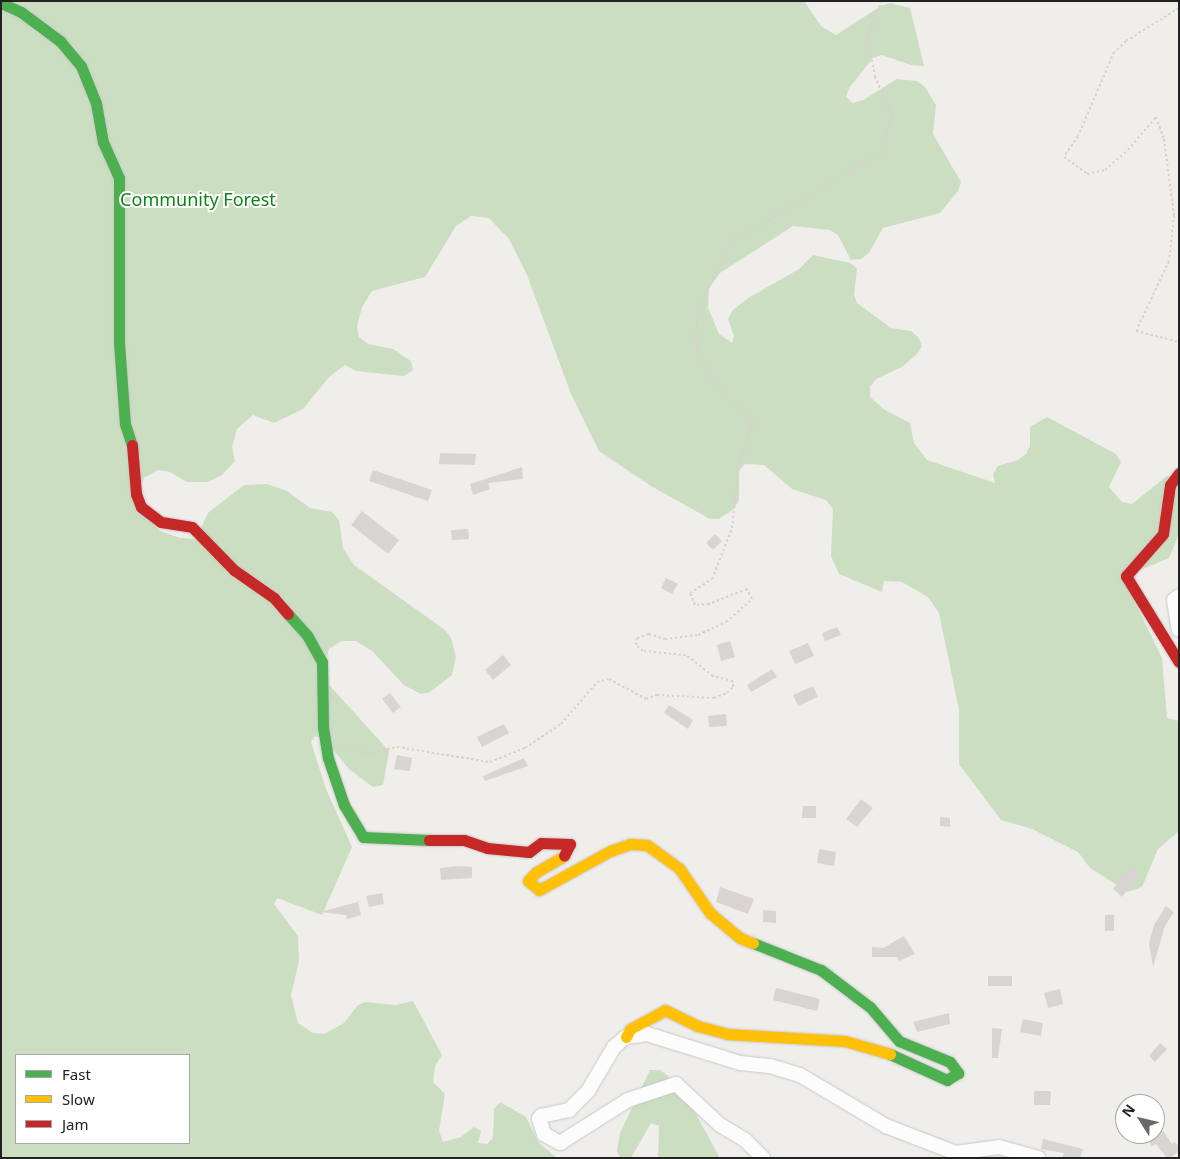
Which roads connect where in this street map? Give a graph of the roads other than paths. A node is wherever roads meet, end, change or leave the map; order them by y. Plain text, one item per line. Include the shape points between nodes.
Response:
1 (1, 2) edge
2 (1179, 473) edge
3 (1179, 596) edge
4 (1179, 630) edge
5 (1179, 662) edge
6 (626, 1037) junction
7 (763, 1158) edge
8 (1039, 1158) edge

1 - 6 street via 21,12 60,41 80,66 96,103 103,142 119,178 119,343 125,424 134,453 136,494 141,507 161,522 192,527 246,579 274,598 307,635 322,662 322,727 326,747 344,804 362,837 423,841 457,839 487,848 529,852 541,843 570,844 567,854 536,872 528,881 539,890 610,851 630,844 647,845 679,868 710,913 740,938 821,970 870,1007 899,1041 950,1062 958,1073 947,1080 886,1052 844,1041 727,1034 698,1026 665,1010 630,1029
2 - 5 street via 1170,485 1163,534 1126,576
3 - 4 street via 1174,600
6 - 7 street via 614,1047 576,1104 557,1114 541,1116 539,1126 544,1134 560,1143 568,1140 628,1100 676,1084 720,1125 745,1140
6 - 8 street via 647,1034 740,1063 785,1070 815,1082 886,1126 956,1153 999,1147

